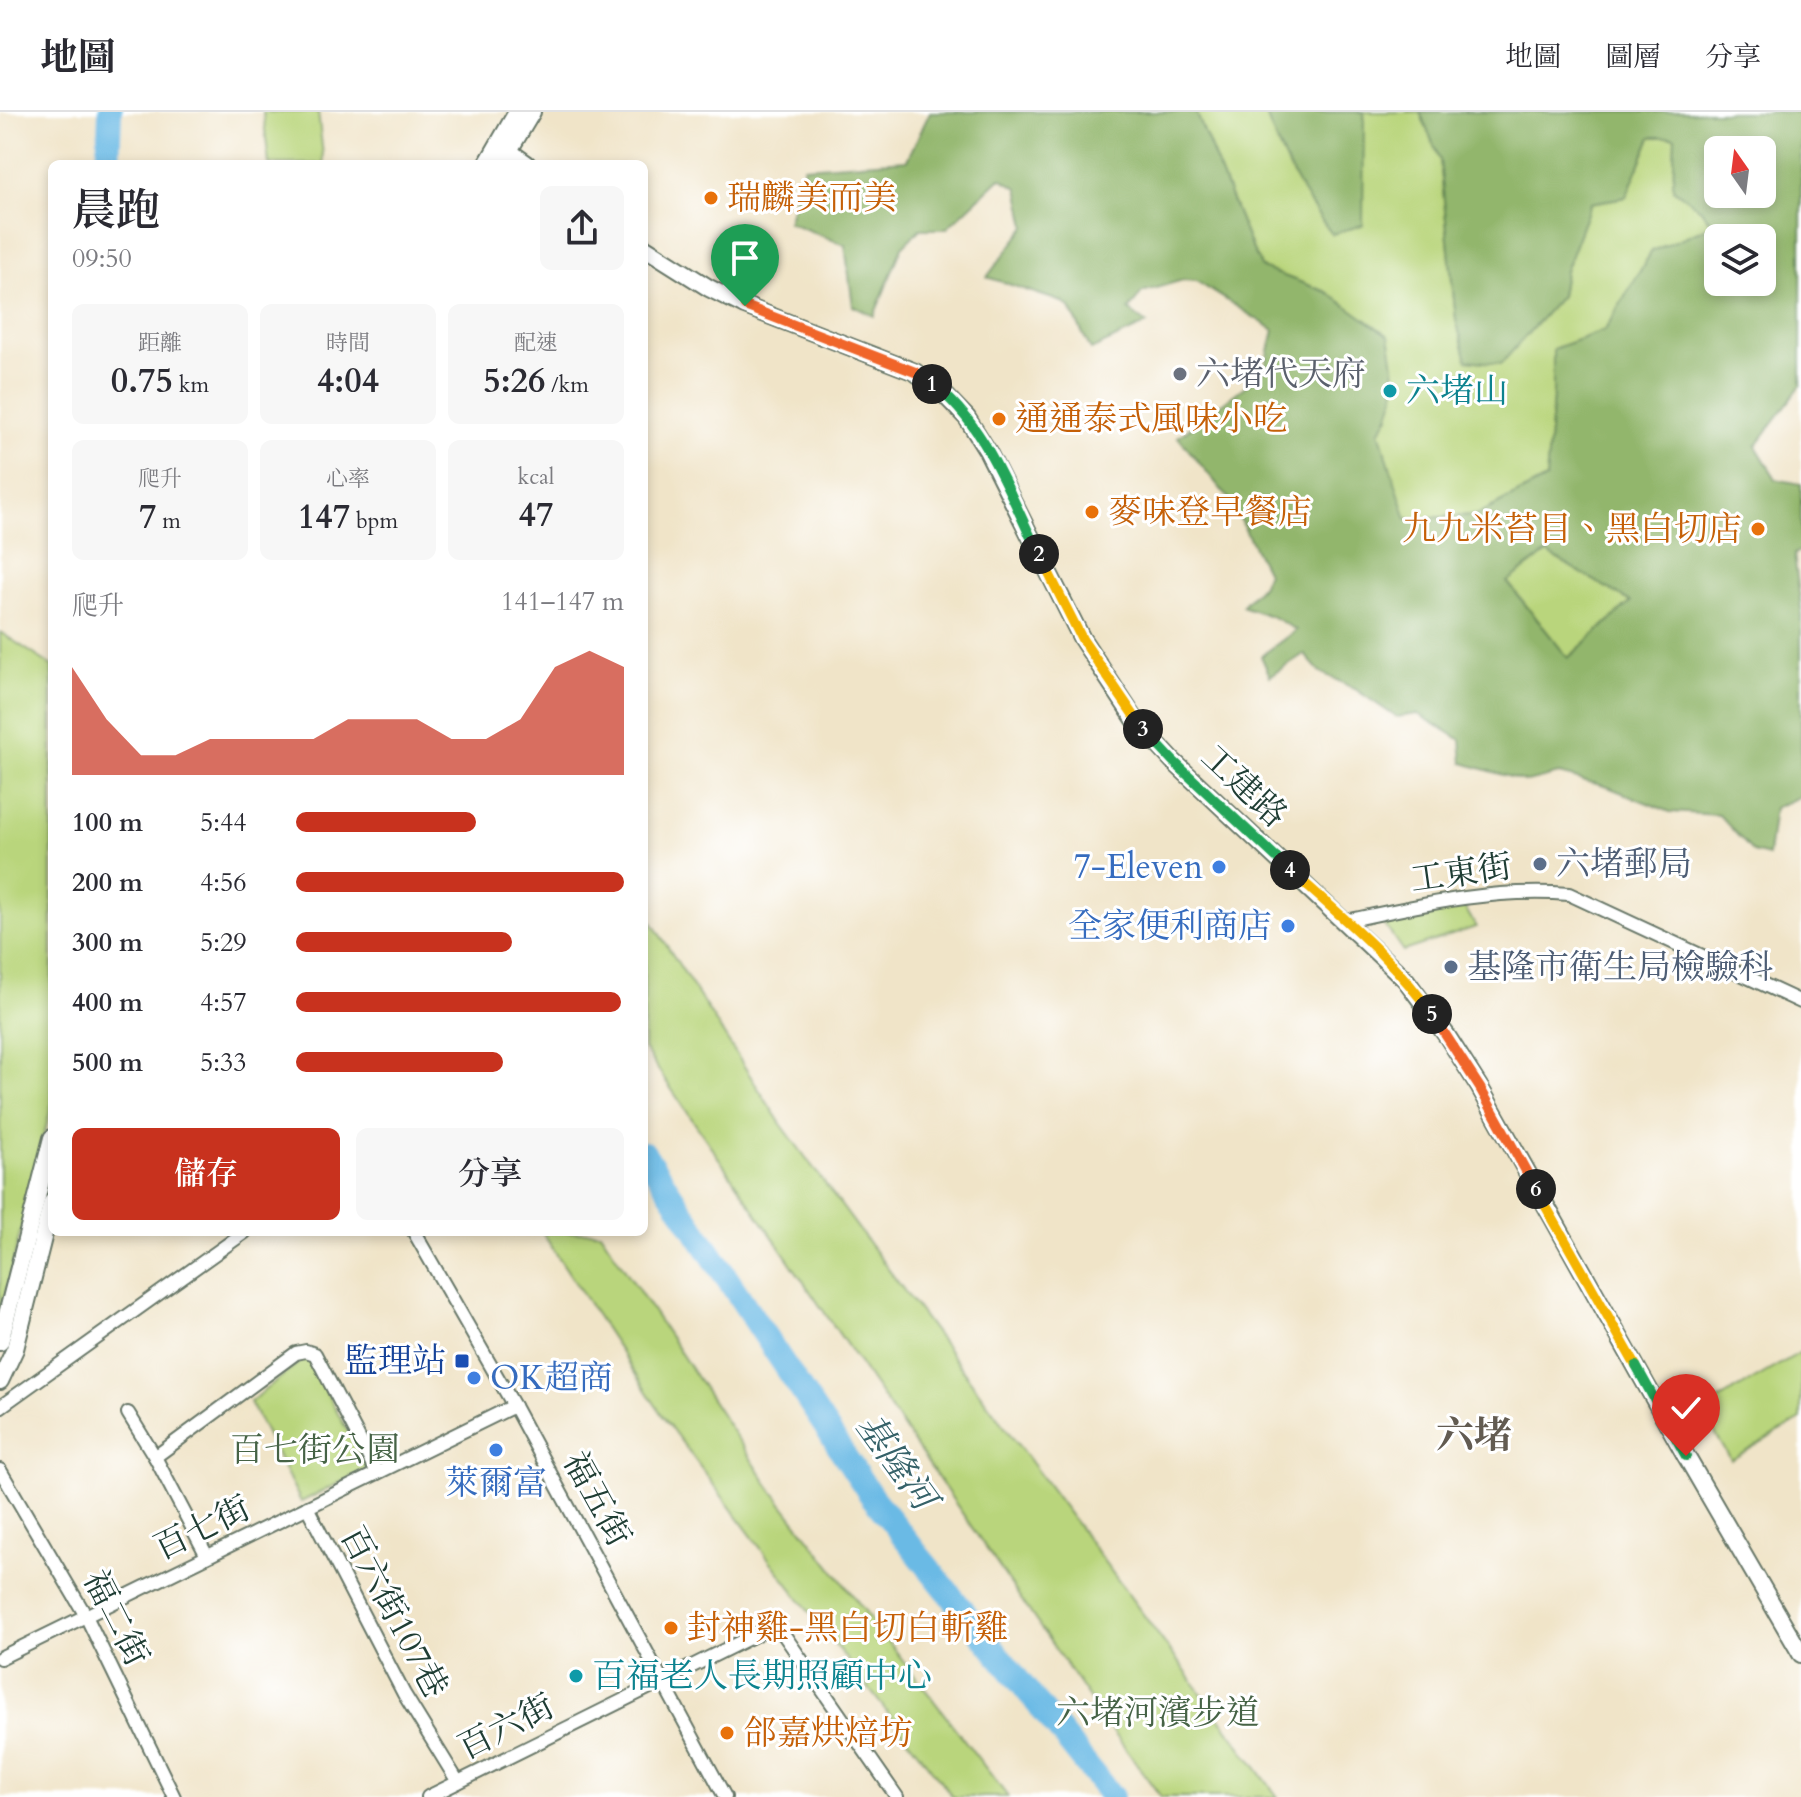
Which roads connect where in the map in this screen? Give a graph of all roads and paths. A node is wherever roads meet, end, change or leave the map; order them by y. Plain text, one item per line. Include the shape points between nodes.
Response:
1 (517, 112) edge
2 (532, 112) edge
3 (503, 153) edge
4 (648, 250) edge
5 (1346, 921) junction
6 (1801, 1002) edge
7 (48, 1154) edge
8 (48, 1218) edge
9 (239, 1236) edge
10 (416, 1236) edge
11 (0, 1342) edge
12 (0, 1381) edge
13 (514, 1406) junction
14 (0, 1407) edge
15 (128, 1413) dead end
16 (155, 1457) junction
17 (0, 1470) edge
18 (377, 1473) junction
19 (307, 1507) junction
20 (207, 1556) junction
21 (86, 1616) junction
22 (1801, 1654) edge
23 (0, 1658) edge
24 (663, 1679) junction
25 (458, 1782) junction
26 (174, 1797) edge
27 (428, 1797) edge
28 (725, 1797) edge
29 (897, 1797) edge

1 - 3 street
2 - 3 street
4 - 5 street, 工建路 via 745,306 915,372 942,392 987,450 1082,639 1136,721
5 - 6 street, 工東街 via 1450,898 1527,891 1569,894
5 - 22 street, 工建路 via 1406,980 1465,1063
7 - 11 street
8 - 12 street via 15,1349
9 - 14 street
10 - 13 street, 福五街
13 - 18 street, 百七街
13 - 24 street, 福五街
15 - 16 street
16 - 18 street via 296,1353 306,1351 315,1354
16 - 20 street
17 - 21 street, 福二街
18 - 19 street, 百七街
19 - 20 street, 百七街
19 - 25 street, 百六街107巷 via 404,1694
20 - 21 street, 百七街
21 - 23 street, 百七街
21 - 26 street, 福二街
24 - 25 street, 百六街
24 - 28 street, 福五街
24 - 29 street, 百六街 via 765,1630 782,1632
25 - 27 street, 百六街

